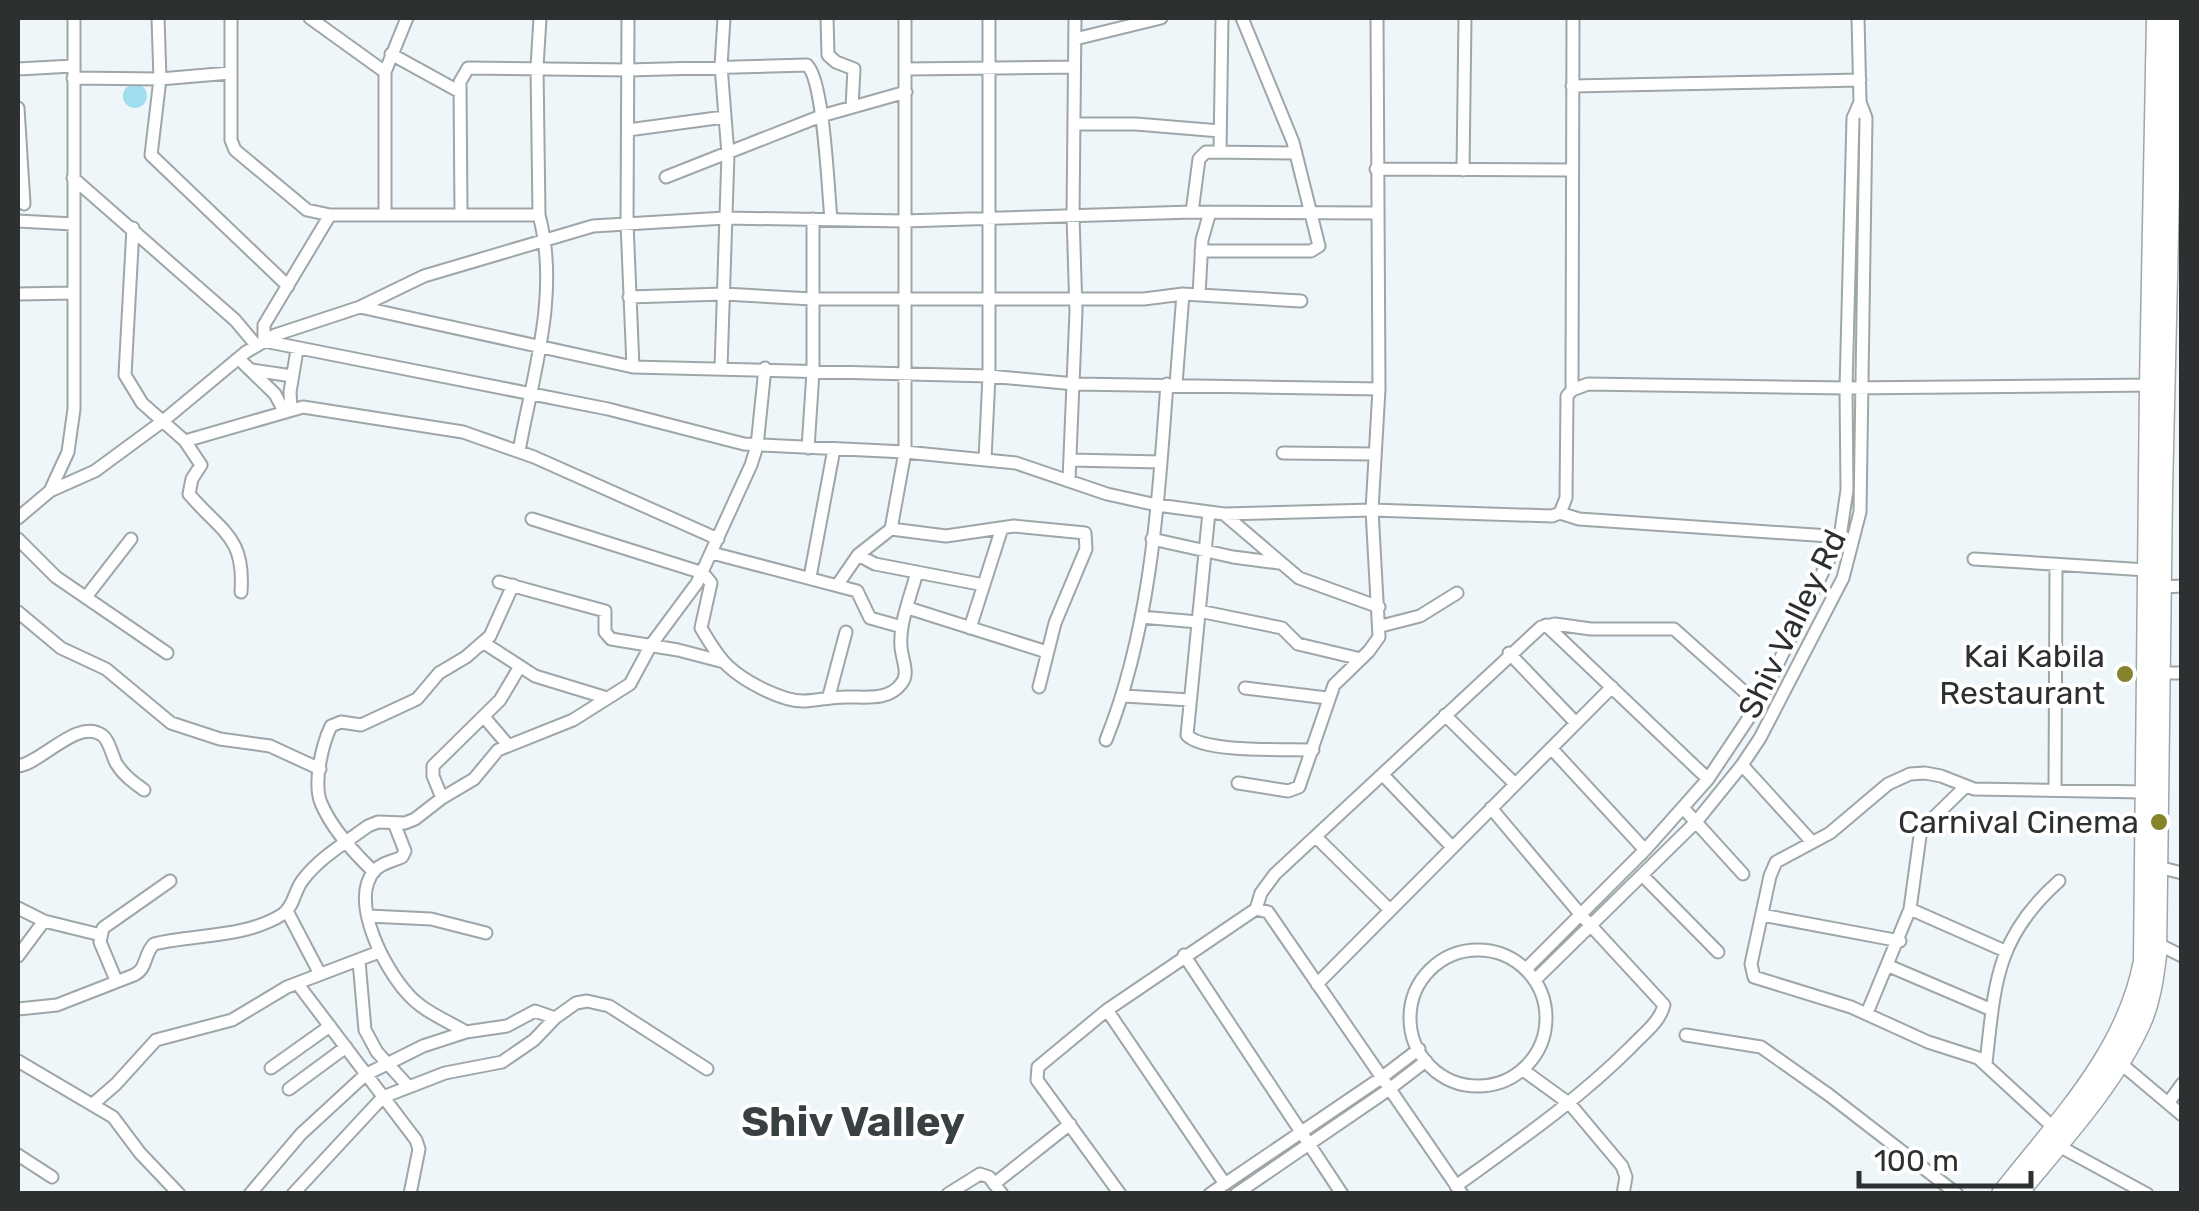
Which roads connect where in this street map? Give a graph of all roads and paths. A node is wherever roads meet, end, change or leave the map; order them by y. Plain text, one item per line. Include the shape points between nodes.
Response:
1 (74, 18) edge
2 (158, 18) edge
3 (231, 18) edge
4 (310, 18) edge
5 (407, 18) edge
6 (540, 18) edge
7 (628, 18) edge
8 (724, 18) edge
9 (827, 18) edge
10 (905, 18) edge
11 (989, 18) edge
12 (1075, 18) edge
13 (1160, 18) edge
14 (1222, 18) edge
15 (1242, 18) edge
16 (1377, 18) edge
17 (1465, 18) edge
18 (1573, 18) edge
19 (1858, 18) edge
20 (2156, 18) edge
21 (2174, 18) edge
22 (1075, 38) junction
23 (391, 54) junction
24 (721, 66) junction
25 (537, 67) junction
26 (988, 67) junction
27 (1074, 68) junction
28 (18, 69) edge
29 (906, 69) junction
30 (628, 70) junction
31 (73, 72) junction
32 (385, 72) junction
33 (230, 73) junction
34 (160, 79) junction
35 (1860, 80) junction
36 (1572, 86) junction
37 (460, 92) junction
38 (906, 92) junction
39 (2170, 95) edge
40 (1860, 102) junction
41 (852, 107) junction
42 (18, 108) edge
43 (822, 116) junction
44 (724, 118) junction
45 (1076, 124) junction
46 (628, 130) junction
47 (1220, 130) junction
48 (1220, 152) junction
49 (1296, 153) junction
50 (728, 154) junction
51 (1376, 169) junction
52 (1463, 170) junction
53 (1571, 170) junction
54 (666, 176) dead end
55 (73, 178) junction
56 (24, 204) dead end
57 (1192, 212) junction
58 (1210, 212) junction
59 (384, 213) junction
60 (1311, 213) junction
61 (1376, 213) junction
62 (460, 214) junction
63 (330, 215) junction
64 (539, 216) junction
65 (1073, 216) junction
66 (725, 218) junction
67 (813, 218) junction
68 (990, 218) junction
69 (831, 219) junction
70 (18, 221) edge
71 (904, 221) junction
72 (627, 223) junction
73 (74, 224) junction
74 (134, 228) junction
75 (546, 238) junction
76 (1201, 251) junction
77 (288, 286) junction
78 (74, 293) junction
79 (18, 294) edge
80 (724, 294) junction
81 (1183, 294) junction
82 (1199, 295) junction
83 (629, 298) junction
84 (905, 298) junction
85 (989, 298) junction
86 (1076, 298) junction
87 (812, 299) junction
88 (1301, 301) dead end
89 (360, 307) junction
90 (260, 343) junction
91 (540, 345) junction
92 (298, 350) junction
93 (239, 358) junction
94 (633, 366) junction
95 (722, 368) junction
96 (765, 368) junction
97 (252, 370) junction
98 (813, 372) junction
99 (906, 375) junction
100 (292, 376) junction
101 (989, 376) junction
102 (1075, 384) junction
103 (1172, 384) junction
104 (2157, 385) junction
105 (1846, 388) junction
106 (1864, 388) junction
107 (1379, 389) junction
108 (1572, 390) junction
109 (530, 394) junction
110 (288, 410) junction
111 (163, 421) junction
112 (185, 441) junction
113 (758, 446) junction
114 (808, 448) junction
115 (834, 449) junction
116 (519, 451) junction
117 (905, 452) junction
118 (1282, 454) dead end
119 (1373, 454) junction
120 (985, 459) junction
121 (1070, 460) junction
122 (1161, 462) junction
123 (1069, 480) junction
124 (2172, 490) edge
125 (50, 491) junction
126 (1157, 505) junction
127 (1372, 510) junction
128 (1209, 512) junction
129 (1224, 514) junction
130 (1560, 514) junction
131 (18, 518) edge
132 (532, 519) dead end
133 (1002, 528) junction
134 (891, 529) junction
135 (1840, 536) junction
136 (131, 538) dead end
137 (718, 538) junction
138 (18, 539) edge
139 (1152, 539) junction
140 (1856, 539) junction
141 (1207, 551) junction
142 (712, 553) junction
143 (858, 556) junction
144 (1974, 559) dead end
145 (1279, 563) junction
146 (2056, 564) junction
147 (2146, 570) junction
148 (703, 572) junction
149 (917, 572) junction
150 (810, 577) junction
151 (499, 582) dead end
152 (838, 584) junction
153 (513, 585) junction
154 (984, 585) junction
155 (2162, 586) junction
156 (2182, 586) edge
157 (241, 592) dead end
158 (1457, 593) dead end
159 (86, 596) junction
160 (1379, 607) junction
161 (908, 608) junction
162 (18, 612) edge
163 (1141, 616) junction
164 (1199, 616) junction
165 (1546, 625) junction
166 (902, 626) junction
167 (1381, 626) junction
168 (970, 628) junction
169 (846, 632) dead end
170 (484, 642) junction
171 (651, 645) junction
172 (167, 652) dead end
173 (1047, 652) junction
174 (1509, 654) junction
175 (1362, 658) junction
176 (724, 662) junction
177 (519, 668) junction
178 (2162, 673) junction
179 (2182, 673) edge
180 (1612, 687) junction
181 (1039, 688) dead end
182 (1245, 688) dead end
183 (829, 696) junction
184 (1124, 696) junction
185 (606, 698) junction
186 (1328, 698) junction
187 (1190, 700) junction
188 (1758, 704) junction
189 (1445, 715) junction
190 (484, 718) junction
191 (1576, 723) junction
192 (1106, 740) dead end
193 (508, 745) junction
194 (1551, 748) junction
195 (1313, 750) junction
196 (18, 766) edge
197 (1742, 766) junction
198 (320, 769) junction
199 (1383, 775) junction
200 (1708, 779) junction
201 (1238, 783) dead end
202 (1515, 784) junction
203 (1965, 787) junction
204 (144, 790) dead end
205 (2056, 790) junction
206 (2144, 792) junction
207 (442, 798) junction
208 (1491, 808) junction
209 (1684, 809) junction
210 (1696, 822) junction
211 (394, 823) junction
212 (1317, 838) junction
213 (347, 841) junction
214 (1812, 842) junction
215 (1452, 847) junction
216 (1645, 850) junction
217 (2158, 868) junction
218 (374, 872) junction
219 (2182, 873) edge
220 (1743, 874) dead end
221 (1642, 876) junction
222 (170, 881) dead end
223 (2058, 882) dead end
224 (18, 908) edge
225 (1256, 909) junction
226 (1910, 909) junction
227 (1390, 910) junction
228 (287, 911) junction
229 (1581, 915) junction
230 (1762, 915) junction
231 (369, 916) junction
232 (44, 921) junction
233 (1592, 926) junction
234 (486, 933) dead end
235 (100, 935) junction
236 (1900, 941) junction
237 (2158, 944) junction
238 (2005, 951) junction
239 (379, 952) junction
240 (1718, 952) dead end
241 (18, 956) edge
242 (1184, 956) junction
243 (2182, 956) edge
244 (358, 961) junction
245 (1889, 966) junction
246 (1526, 969) junction
247 (320, 974) junction
248 (116, 980) junction
249 (1536, 980) junction
250 (298, 983) junction
251 (1317, 984) junction
252 (18, 1009) edge
253 (1108, 1010) junction
254 (1992, 1010) junction
255 (1867, 1014) junction
256 (555, 1018) junction
257 (330, 1026) junction
258 (466, 1032) junction
259 (1686, 1035) dead end
260 (346, 1048) junction
261 (1418, 1049) junction
262 (18, 1061) edge
263 (1426, 1061) junction
264 (386, 1062) junction
265 (2119, 1062) junction
266 (1986, 1063) junction
267 (270, 1068) dead end
268 (707, 1069) dead end
269 (1523, 1070) junction
270 (365, 1074) junction
271 (1381, 1078) junction
272 (2182, 1084) edge
273 (408, 1086) junction
274 (288, 1089) dead end
275 (1388, 1090) junction
276 (383, 1097) junction
277 (2169, 1102) junction
278 (92, 1104) junction
279 (1570, 1104) junction
280 (2182, 1115) edge
281 (1070, 1124) junction
282 (1300, 1132) junction
283 (2055, 1136) junction
284 (1308, 1144) junction
285 (18, 1155) edge
286 (52, 1178) dead end
287 (2126, 1182) junction
288 (1225, 1184) junction
289 (998, 1189) edge
290 (1459, 1190) edge
291 (179, 1194) edge
292 (250, 1194) edge
293 (293, 1194) edge
294 (410, 1194) edge
295 (948, 1194) edge
296 (1120, 1194) edge
297 (1210, 1194) edge
298 (1236, 1194) edge
299 (1342, 1194) edge
300 (1623, 1194) edge
301 (1957, 1194) edge
302 (2001, 1194) edge
303 (2018, 1194) edge
304 (2116, 1194) edge
305 (2148, 1194) edge

1 - 31 street
2 - 34 street
3 - 33 street
4 - 32 street
5 - 23 street
6 - 25 street
7 - 30 street
8 - 24 street
9 - 41 street via 828,54 854,69
10 - 29 street
11 - 26 street
12 - 22 street
13 - 22 street
14 - 47 street
15 - 49 street
16 - 51 street
17 - 52 street
18 - 36 street
19 - 35 street, Shiv Valley Rd
20 - 39 street
21 - 39 street
22 - 27 street
23 - 32 street
23 - 37 street
24 - 30 street
24 - 43 street via 807,65
24 - 44 street
25 - 30 street
25 - 37 street via 468,68
25 - 64 street
26 - 27 street
26 - 29 street
26 - 68 street
27 - 45 street
28 - 31 street
29 - 38 street
30 - 46 street
31 - 34 street
31 - 55 street
32 - 59 street
33 - 34 street
33 - 63 street via 235,150 307,210
34 - 77 street via 154,161
35 - 36 street
35 - 40 street, Shiv Valley Rd
36 - 53 street
37 - 62 street
38 - 41 street
38 - 71 street
39 - 104 street
40 - 105 street, Shiv Valley Rd via 1854,118
40 - 106 street, Shiv Valley Rd via 1866,118
41 - 43 street
42 - 56 street
43 - 50 street
43 - 69 street
44 - 46 street
44 - 50 street
45 - 47 street
45 - 65 street
46 - 72 street
47 - 48 street
48 - 49 street
48 - 57 street via 1199,158
49 - 60 street
50 - 54 street
50 - 66 street
51 - 52 street
51 - 61 street
52 - 53 street
53 - 108 street
55 - 73 street
55 - 74 street
57 - 58 street
57 - 65 street
58 - 60 street
58 - 76 street
59 - 62 street
59 - 63 street
60 - 61 street
60 - 76 street via 1320,240 1316,250
61 - 107 street
62 - 64 street
63 - 77 street
64 - 75 street
65 - 68 street
65 - 86 street
66 - 67 street
66 - 72 street
66 - 80 street
67 - 69 street
67 - 87 street
68 - 71 street
68 - 85 street
69 - 71 street
70 - 73 street
71 - 84 street
72 - 75 street
72 - 83 street
73 - 78 street
74 - 90 street
74 - 111 street via 125,375
75 - 89 street via 424,276
75 - 91 street
76 - 82 street
77 - 90 street
78 - 79 street
78 - 125 street via 74,409 68,452
80 - 83 street
80 - 87 street
80 - 95 street
81 - 82 street
81 - 86 street
81 - 103 street
82 - 88 street
83 - 94 street
84 - 85 street
84 - 87 street
84 - 99 street
85 - 86 street
85 - 101 street
86 - 102 street
87 - 98 street
89 - 90 street
89 - 91 street
90 - 92 street
90 - 93 street
91 - 94 street
91 - 109 street
92 - 100 street
92 - 109 street
93 - 97 street
93 - 111 street
94 - 95 street
95 - 96 street
96 - 98 street
96 - 113 street
97 - 100 street
97 - 110 street
98 - 99 street
98 - 114 street
99 - 101 street
99 - 117 street
100 - 110 street
101 - 102 street
101 - 120 street
102 - 103 street
102 - 121 street
103 - 107 street
103 - 122 street
104 - 106 street
104 - 124 street
104 - 147 street
105 - 106 street
105 - 108 street via 1588,384
105 - 135 street, Shiv Valley Rd via 1847,490
106 - 140 street, Shiv Valley Rd
107 - 119 street
108 - 130 street
109 - 113 street
109 - 116 street
110 - 112 street
110 - 116 street via 464,432
111 - 112 street
111 - 125 street via 95,471
112 - 157 street via 202,464 189,494 238,548
113 - 114 street
113 - 137 street
114 - 115 street
115 - 117 street
115 - 150 street
116 - 137 street
117 - 120 street
117 - 134 street
118 - 119 street
119 - 127 street
120 - 123 street
121 - 122 street
121 - 123 street
122 - 126 street
123 - 126 street
124 - 155 street
125 - 131 street
126 - 128 street
126 - 139 street
127 - 129 street
127 - 130 street
127 - 160 street
128 - 129 street
128 - 141 street
129 - 145 street
130 - 135 street
132 - 148 street
133 - 134 street via 946,536
133 - 154 street
133 - 173 street via 1081,530 1087,537
134 - 143 street
135 - 140 street
135 - 188 street, Shiv Valley Rd
136 - 159 street
137 - 142 street
138 - 159 street
139 - 141 street
139 - 163 street
140 - 197 street, Shiv Valley Rd via 1844,578
141 - 145 street
141 - 164 street
142 - 148 street
142 - 150 street
143 - 149 street
143 - 152 street
144 - 146 street
145 - 160 street via 1316,587
146 - 147 street
146 - 205 street
147 - 206 street
148 - 171 street
148 - 176 street via 710,583 701,628
149 - 154 street
149 - 161 street
150 - 152 street
151 - 153 street
152 - 166 street via 862,594 875,621
153 - 170 street
153 - 171 street via 598,608 607,614 606,636
154 - 168 street
155 - 156 street
155 - 178 street
158 - 167 street via 1420,616
159 - 172 street
160 - 167 street
161 - 166 street
161 - 168 street
162 - 198 street via 61,648 106,669 172,723 270,746
163 - 164 street
163 - 184 street
164 - 175 street via 1282,628 1298,644
164 - 187 street
165 - 174 street
165 - 180 street
165 - 188 street via 1674,629
166 - 183 street via 906,675 898,687 874,697
167 - 175 street
168 - 173 street
169 - 183 street
170 - 177 street
170 - 198 street via 404,706 361,725 335,722
171 - 176 street
171 - 185 street via 630,684
173 - 181 street
174 - 189 street
174 - 191 street
175 - 186 street
176 - 183 street via 793,700
177 - 185 street
177 - 190 street
178 - 179 street
178 - 217 street
180 - 191 street
180 - 200 street
182 - 186 street
184 - 187 street
184 - 192 street
185 - 193 street via 560,726
186 - 195 street
187 - 195 street via 1186,734 1192,740
188 - 200 street, Shiv Valley Rd
189 - 199 street
189 - 202 street
190 - 193 street
190 - 207 street via 433,766
191 - 194 street
193 - 207 street via 474,779
194 - 202 street
194 - 216 street
195 - 201 street via 1294,790
196 - 204 street via 69,737 96,733 125,776
197 - 210 street, Shiv Valley Rd
197 - 214 street
198 - 213 street via 320,800
199 - 212 street
199 - 215 street
200 - 209 street, Shiv Valley Rd
202 - 208 street
203 - 205 street
203 - 214 street via 1925,772 1899,777
203 - 226 street via 1920,836
205 - 206 street
206 - 283 street via 2138,990 2125,1024
207 - 211 street via 416,819
208 - 215 street
208 - 229 street
209 - 210 street
209 - 216 street, Shiv Valley Rd
210 - 220 street
210 - 221 street, Shiv Valley Rd
211 - 213 street via 373,823
211 - 218 street via 404,855
212 - 225 street via 1267,883
212 - 227 street
213 - 218 street
213 - 228 street via 302,881
214 - 230 street via 1772,868
215 - 227 street
216 - 229 street, Shiv Valley Rd
217 - 219 street
217 - 237 street
218 - 231 street
221 - 233 street, Shiv Valley Rd
221 - 240 street
222 - 235 street
223 - 238 street via 2026,914
224 - 232 street
225 - 242 street
225 - 251 street via 1268,912
226 - 236 street
226 - 238 street
227 - 251 street
228 - 247 street
228 - 248 street via 257,925 154,944 140,972
229 - 233 street
229 - 246 street, Shiv Valley Rd
230 - 236 street
230 - 255 street via 1754,977
231 - 234 street via 432,919
231 - 239 street
232 - 235 street
232 - 241 street
233 - 249 street, Shiv Valley Rd
233 - 279 street via 1664,1005 1656,1022
235 - 248 street
236 - 245 street
237 - 243 street
237 - 265 street via 2141,1024
238 - 254 street
239 - 244 street
239 - 258 street via 419,1005
242 - 253 street
242 - 282 street
244 - 247 street
244 - 264 street via 365,1030
245 - 254 street
245 - 255 street
246 - 249 street
246 - 261 street via 1481,950 1448,957 1424,977 1411,1003
247 - 250 street
248 - 252 street via 57,1005
249 - 269 street via 1547,1021 1539,1050
250 - 257 street
250 - 278 street via 232,1020 156,1040
251 - 271 street
253 - 281 street via 1036,1074
253 - 288 street
254 - 266 street
255 - 266 street
256 - 258 street via 536,1011 508,1026
256 - 268 street via 576,1002 609,1006
256 - 273 street via 502,1062
257 - 260 street
257 - 267 street
258 - 264 street
259 - 301 street via 1761,1047
260 - 270 street
260 - 274 street
261 - 263 street
261 - 271 street
262 - 278 street
263 - 269 street via 1466,1086 1500,1084
263 - 275 street
264 - 270 street
264 - 273 street
265 - 277 street
265 - 283 street
266 - 283 street
269 - 279 street
270 - 276 street
270 - 292 street
271 - 275 street
271 - 282 street
272 - 277 street
273 - 276 street
275 - 284 street
275 - 290 street
276 - 293 street
276 - 294 street via 419,1149
277 - 280 street
278 - 291 street via 122,1125
279 - 290 street
279 - 300 street via 1622,1166
281 - 289 street
281 - 296 street
282 - 284 street
282 - 288 street
283 - 287 street
283 - 302 street
283 - 303 street
284 - 298 street
284 - 299 street
285 - 286 street
287 - 304 street
287 - 305 street
288 - 297 street
289 - 295 street via 980,1174

